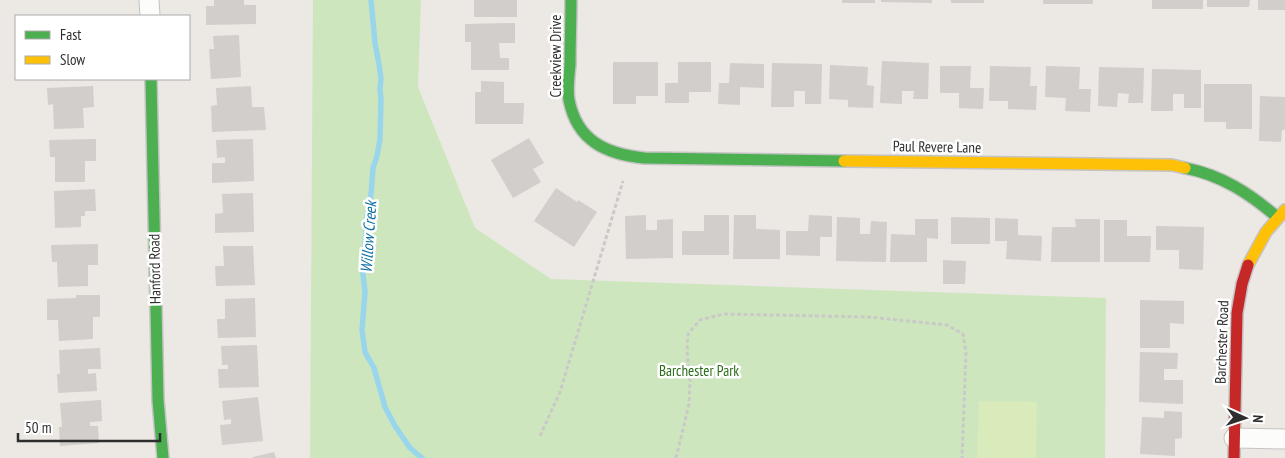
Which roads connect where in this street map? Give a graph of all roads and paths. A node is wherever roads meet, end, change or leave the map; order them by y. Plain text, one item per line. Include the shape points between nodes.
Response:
1 (149, 0) edge
2 (571, 0) edge
3 (150, 15) edge
4 (151, 80) edge
5 (588, 138) joint
6 (623, 181) dead end
7 (1281, 213) edge
8 (540, 436) dead end
9 (1234, 438) junction
10 (1285, 439) edge
11 (163, 458) edge
12 (676, 458) edge
13 (962, 458) edge
14 (1234, 458) edge

1 - 3 street
2 - 5 street, Creekview Drive via 569,98 576,120
4 - 11 street, Hanford Road via 158,400
5 - 7 street, Paul Revere Lane via 615,154 644,158 1172,165 1202,171 1230,182
6 - 8 path via 560,392
7 - 9 street, Barchester Road via 1255,249 1239,293
9 - 10 street
9 - 14 street, Barchester Road
12 - 13 path via 689,404 688,334 700,320 723,314 869,317 947,325 963,334 966,353

